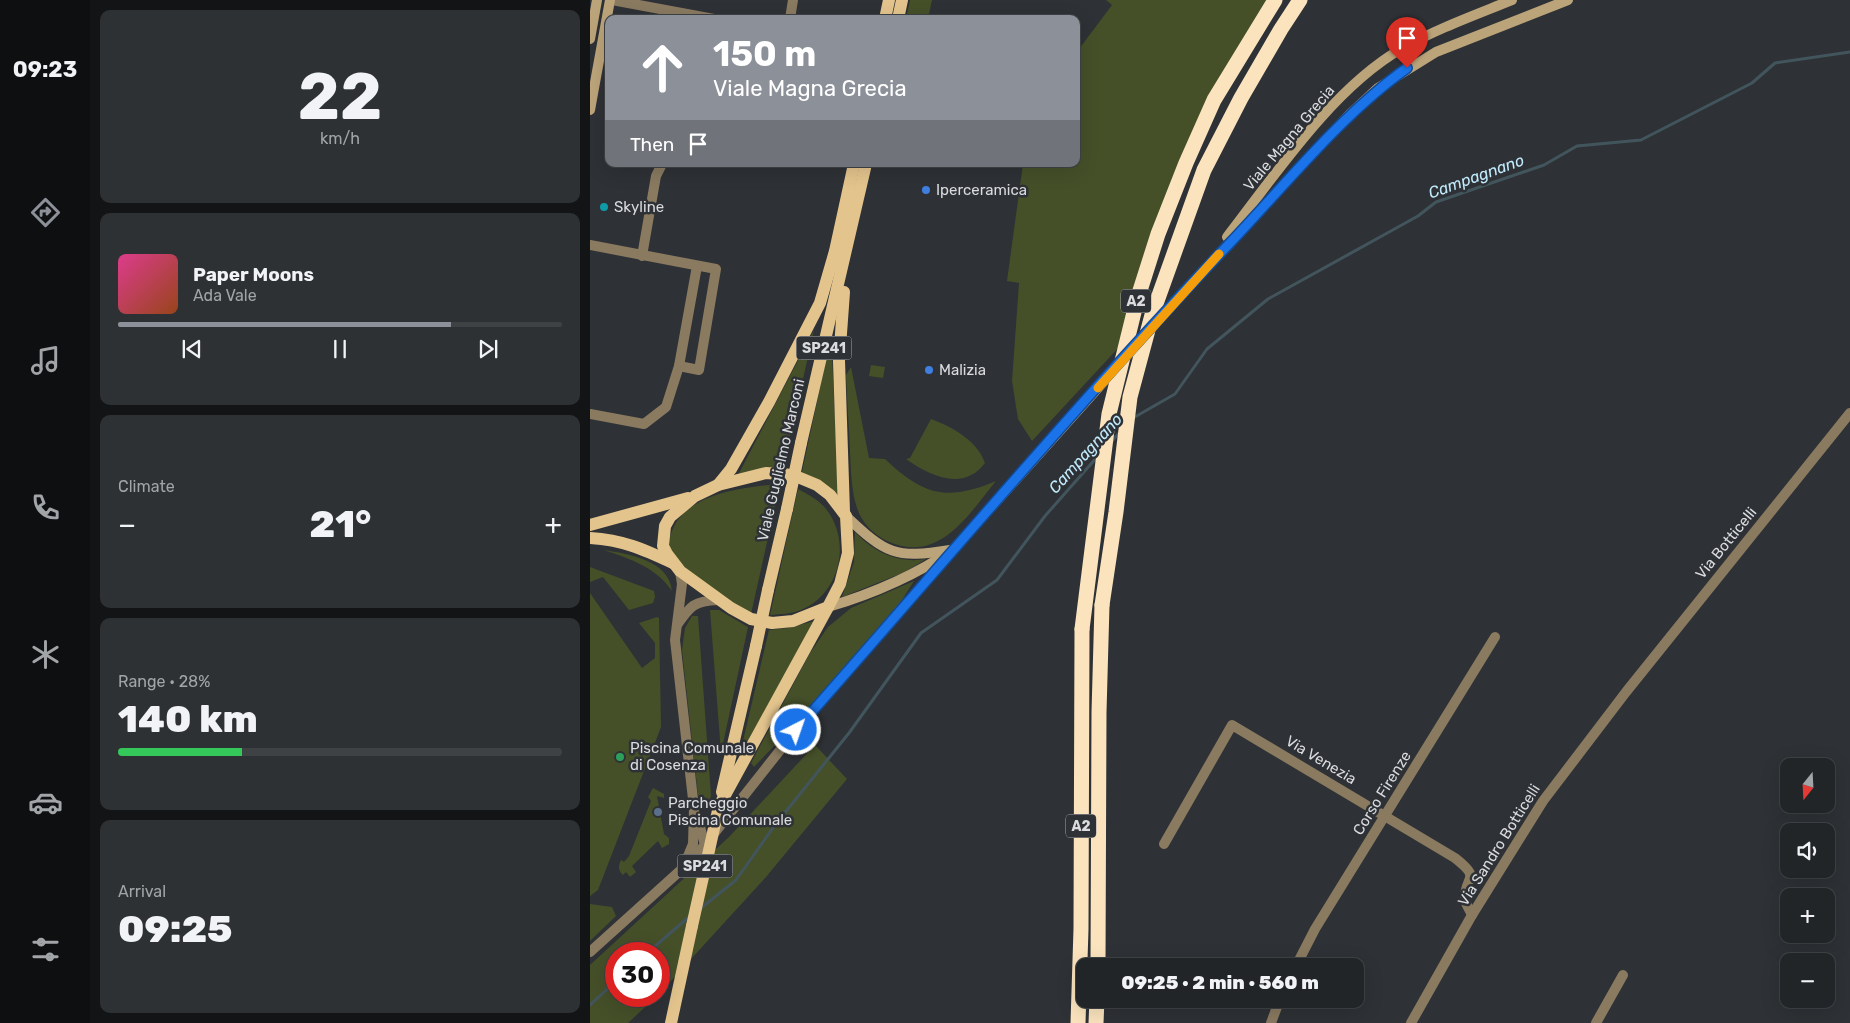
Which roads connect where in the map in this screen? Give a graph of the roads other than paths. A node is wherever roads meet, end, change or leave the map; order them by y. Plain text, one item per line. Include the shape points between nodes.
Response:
1 (597, 0) edge
2 (611, 0) edge
3 (794, 0) edge
4 (889, 0) edge
5 (902, 0) edge
6 (1275, 0) edge
7 (1300, 0) edge
8 (1512, 0) edge
9 (1568, 0) edge
10 (608, 15) edge
11 (684, 15) edge
12 (791, 15) edge
13 (886, 15) edge
14 (899, 15) edge
15 (605, 31) edge
16 (590, 39) edge
17 (590, 110) edge
18 (660, 167) edge
19 (853, 167) edge
20 (865, 167) edge
21 (590, 245) edge
22 (847, 252) junction
23 (642, 256) junction
24 (694, 265) junction
25 (1192, 284) junction
26 (679, 366) junction
27 (1850, 412) edge
28 (590, 414) edge
29 (718, 485) junction
30 (695, 496) junction
31 (845, 514) junction
32 (590, 525) edge
33 (590, 538) edge
34 (954, 549) junction
35 (678, 567) junction
36 (718, 600) junction
37 (828, 606) junction
38 (676, 626) junction
39 (1495, 637) dead end
40 (1626, 692) joint
41 (719, 806) junction
42 (694, 808) junction
43 (1384, 816) junction
44 (1164, 844) dead end
45 (705, 846) junction
46 (682, 869) junction
47 (1472, 915) junction
48 (590, 952) edge
49 (1098, 958) edge
50 (1300, 958) edge
51 (1623, 975) dead end
52 (1097, 1008) edge
53 (1277, 1008) edge
54 (1413, 1022) edge
55 (672, 1023) edge
56 (1078, 1023) edge
57 (1096, 1023) edge
58 (1271, 1023) edge
59 (1596, 1023) edge

1 - 16 street
2 - 10 street
2 - 11 street
3 - 12 street
4 - 13 main road
5 - 14 main road
6 - 56 highway, A2, bridge via 1214,100 1168,207 1137,300 1109,414 1082,629
7 - 49 highway, A2, bridge via 1246,90 1204,170 1152,315 1130,397 1102,605
8 - 25 street, Viale Magna Grecia via 1400,49 1364,76 1328,111
9 - 25 street, Viale Magna Grecia via 1436,52 1378,88
15 - 17 street
18 - 23 street via 656,176
19 - 29 main road, Viale Guglielmo Marconi via 820,304 769,402 731,469
20 - 22 main road, Viale Guglielmo Marconi / SP241
21 - 23 street
22 - 31 main road via 839,362
22 - 41 main road, Viale Guglielmo Marconi / SP241, bridge
23 - 24 street
24 - 26 street
24 - 26 street via 716,269 699,370
25 - 34 street, Viale Magna Grecia
26 - 28 street via 666,407 644,424
27 - 40 street, Via Botticelli
29 - 30 main road
29 - 31 main road via 766,473 793,475 817,485
30 - 32 main road
30 - 35 main road via 678,509 665,526 663,546
31 - 34 street via 889,552 909,555
31 - 37 main road via 846,568
33 - 35 main road via 644,548
34 - 37 street, Viale Magna Grecia via 922,570 849,601
34 - 45 street via 796,730
35 - 36 main road
35 - 38 street via 682,584
36 - 37 main road via 751,619 772,623 793,621
36 - 38 street via 698,602 690,607
37 - 41 main road
38 - 42 street
39 - 43 street, Corso Firenze
40 - 47 street, Via Sandro Botticelli via 1543,801
41 - 55 main road, SP241, bridge
42 - 45 street
42 - 46 street via 694,844
43 - 44 street, Via Venezia via 1232,724
43 - 47 street, Via Venezia via 1469,868 1471,876 1465,897
43 - 50 street, Corso Firenze
45 - 46 street
46 - 48 street
47 - 54 street, Via Sandro Botticelli
51 - 59 street
52 - 57 highway
53 - 58 street

